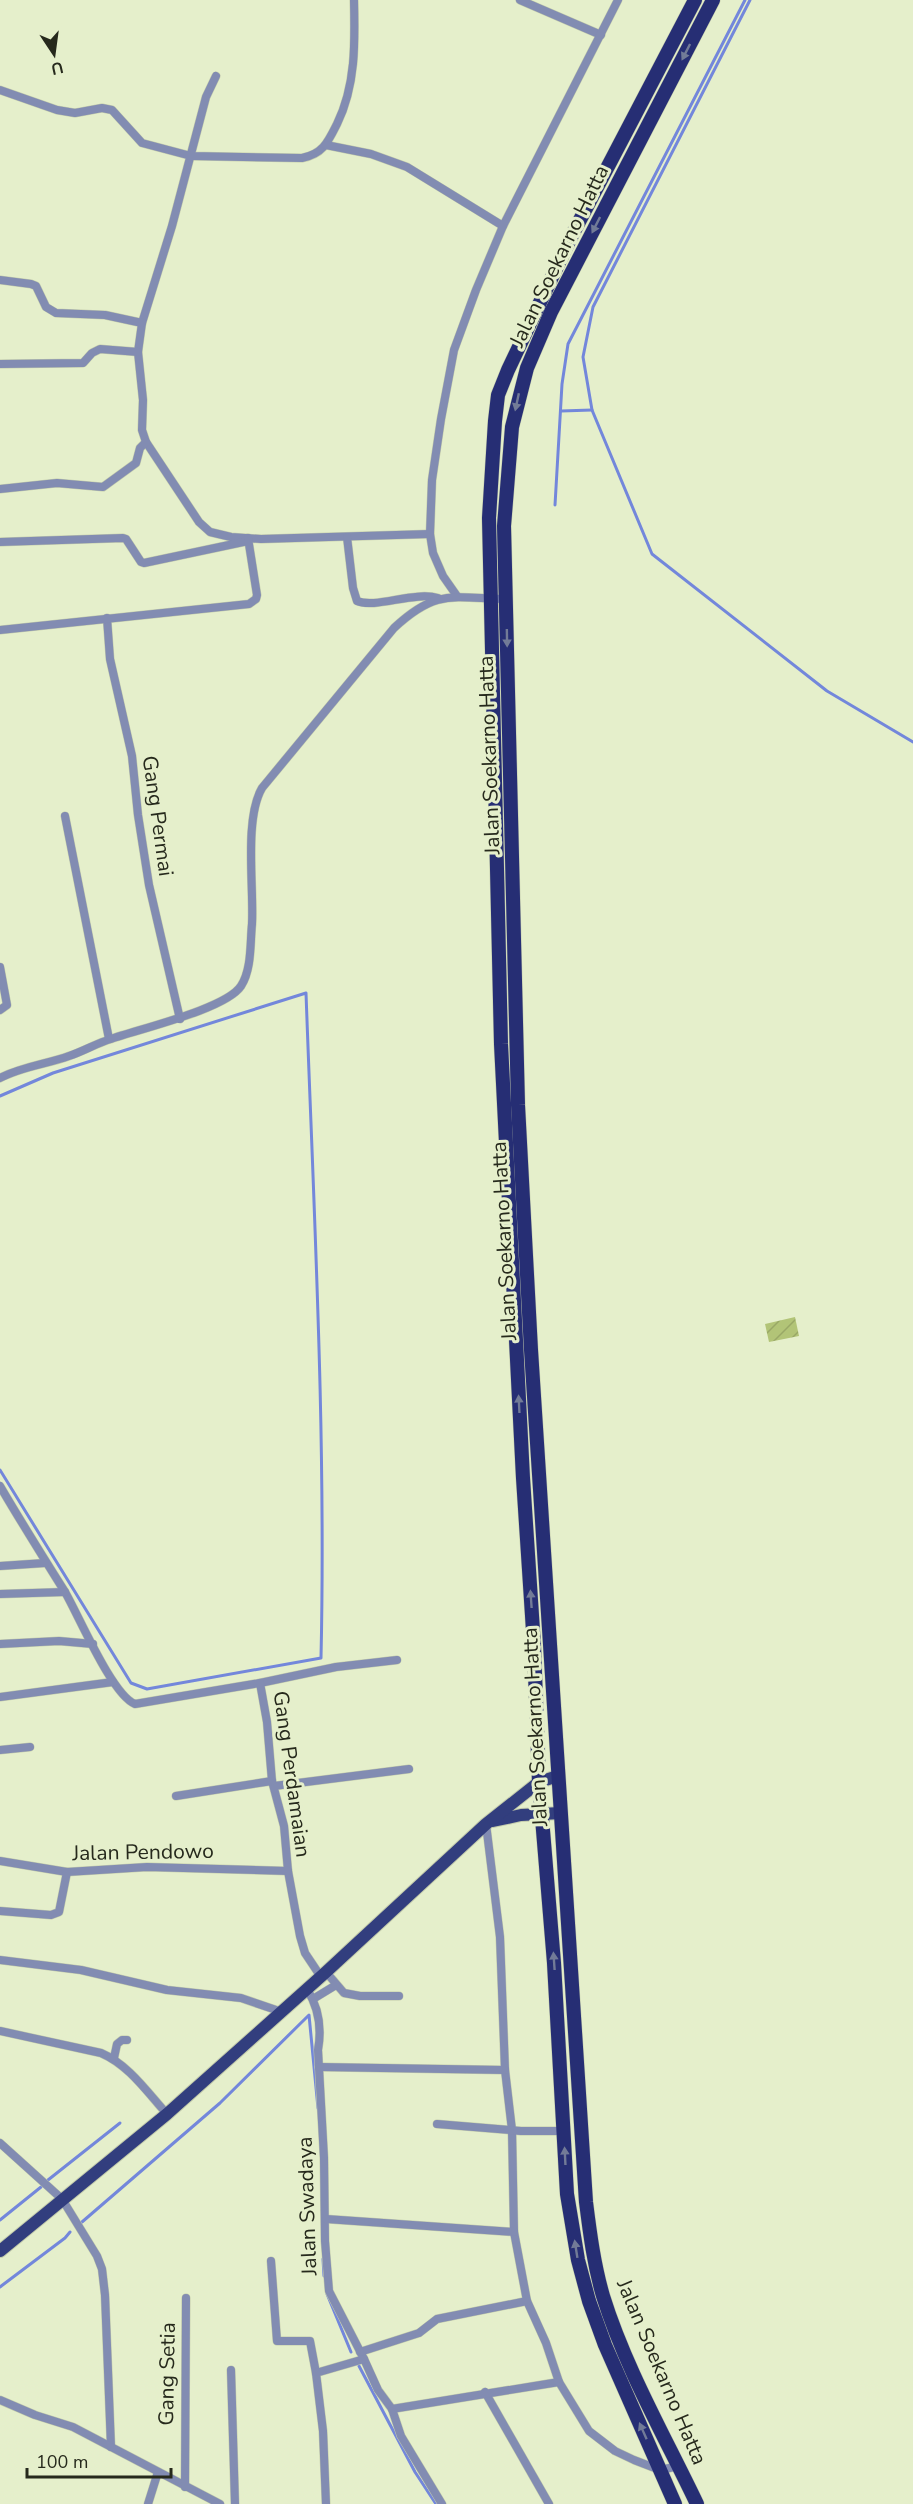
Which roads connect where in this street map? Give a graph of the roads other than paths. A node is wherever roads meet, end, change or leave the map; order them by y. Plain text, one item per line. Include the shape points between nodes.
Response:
1 (354, 0) edge
2 (520, 0) edge
3 (618, 0) edge
4 (695, 0) edge
5 (714, 0) edge
6 (601, 35) junction
7 (216, 76) dead end
8 (0, 90) edge
9 (326, 146) junction
10 (191, 156) junction
11 (503, 226) junction
12 (0, 280) edge
13 (142, 323) junction
14 (138, 352) junction
15 (0, 364) edge
16 (146, 442) junction
17 (0, 489) edge
18 (430, 534) junction
19 (347, 537) junction
20 (248, 540) junction
21 (0, 542) edge
22 (457, 596) junction
23 (438, 598) junction
24 (500, 599) junction
25 (107, 618) junction
26 (0, 630) edge
27 (64, 816) dead end
28 (0, 967) edge
29 (0, 1010) edge
30 (180, 1019) junction
31 (109, 1039) junction
32 (0, 1078) edge
33 (0, 1486) edge
34 (45, 1563) junction
35 (0, 1566) edge
36 (65, 1593) junction
37 (0, 1594) edge
38 (0, 1644) edge
39 (93, 1644) junction
40 (397, 1660) dead end
41 (113, 1682) junction
42 (260, 1683) junction
43 (0, 1697) edge
44 (30, 1747) dead end
45 (0, 1750) edge
46 (409, 1769) dead end
47 (558, 1776) junction
48 (539, 1782) junction
49 (273, 1783) junction
50 (176, 1796) dead end
51 (542, 1813) junction
52 (561, 1813) junction
53 (487, 1823) junction
54 (0, 1861) edge
55 (288, 1871) junction
56 (67, 1872) junction
57 (0, 1911) edge
58 (0, 1960) edge
59 (323, 1974) junction
60 (336, 1985) junction
61 (310, 1994) junction
62 (399, 1996) dead end
63 (282, 2012) junction
64 (0, 2031) edge
65 (127, 2040) dead end
66 (114, 2058) junction
67 (319, 2067) junction
68 (505, 2070) junction
69 (167, 2114) junction
70 (437, 2124) dead end
71 (512, 2130) junction
72 (564, 2132) junction
73 (0, 2144) edge
74 (62, 2199) junction
75 (326, 2218) junction
76 (514, 2232) junction
77 (0, 2251) edge
78 (271, 2261) dead end
79 (186, 2298) dead end
80 (527, 2301) junction
81 (362, 2355) junction
82 (231, 2370) dead end
83 (316, 2373) junction
84 (560, 2382) junction
85 (485, 2392) junction
86 (0, 2400) edge
87 (392, 2409) junction
88 (111, 2447) junction
89 (679, 2466) junction
90 (660, 2470) junction
91 (159, 2472) junction
92 (185, 2487) junction
93 (148, 2504) edge
94 (220, 2504) edge
95 (235, 2504) edge
96 (326, 2504) edge
97 (442, 2504) edge
98 (549, 2504) edge
99 (675, 2504) edge
100 (697, 2504) edge

1 - 9 street via 353,79
2 - 6 street
3 - 6 street
4 - 24 highway, Jalan Soekarno Hatta via 554,271 498,395 490,488
5 -> 24 highway, Jalan Soekarno Hatta via 551,312 527,368 512,427
6 - 11 street
7 - 10 street via 206,97
8 - 10 street via 57,110 112,110 142,143
9 - 10 street via 313,156 302,158
9 - 11 street via 371,154 407,167
10 - 13 street
11 - 18 street via 454,350 432,480
12 - 13 street via 36,286 46,307 56,313 105,315
13 - 14 street
14 - 15 street via 100,349 83,363
14 - 16 street
16 - 17 street via 136,464 103,487 57,483
16 - 20 street via 204,527 221,536
18 - 19 street
18 - 22 street via 433,553
19 - 20 street
19 - 23 street via 357,601 428,595
20 - 21 street via 144,564 123,538
20 - 25 street via 257,595 254,602
22 - 23 street
22 - 24 street
23 - 30 street via 416,609 394,628 262,788 252,830 252,919 243,981 234,993
24 -> 47 highway, Jalan Soekarno Hatta via 518,1105
48 -> 24 highway, Jalan Soekarno Hatta via 501,1044
25 - 26 street
25 - 30 street, Gang Permai via 110,659 132,756 149,885
27 - 31 street
28 - 29 street via 7,1005
30 - 31 street
31 - 32 street
33 - 34 street
34 - 35 street
34 - 36 street
36 - 37 street
36 - 39 street
38 - 39 street
39 - 41 street
40 - 42 street via 336,1667
41 - 42 street via 135,1704
41 - 43 street
42 - 49 street, Gang Perdamaian
44 - 45 street
46 - 49 street
47 - 48 main road
47 - 52 highway, Jalan Soekarno Hatta
48 - 51 highway, Jalan Soekarno Hatta
48 - 53 main road
49 - 50 street
49 - 55 street, Gang Perdamaian via 284,1826
51 - 52 main road
51 - 53 main road
72 -> 51 highway, Jalan Soekarno Hatta
52 - 89 highway, Jalan Soekarno Hatta via 591,2243 604,2298
53 - 59 main road
53 - 68 street via 500,1937
54 - 56 street, Jalan Pendowo
55 - 56 street, Jalan Pendowo via 147,1867
55 - 59 street, Gang Perdamaian via 305,1953
56 - 57 street via 59,1912 51,1915
58 - 63 street via 81,1970 167,1990 241,1998
59 - 60 street, Gang Perdamaian
59 - 61 main road
60 - 61 street
60 - 62 street via 351,1995
61 - 63 main road
61 - 67 street, Jalan Swadaya via 321,2033
63 - 69 main road
64 - 66 street
65 - 66 street via 117,2044
66 - 69 street
67 - 68 street
67 - 75 street, Jalan Swadaya
68 - 71 street
69 - 74 main road
70 - 71 street
71 - 72 street
71 - 76 street
90 -> 72 highway, Jalan Soekarno Hatta via 589,2301 567,2194
73 - 74 street
74 - 77 main road
74 - 88 street via 102,2269
75 - 76 street
75 - 81 street, Jalan Swadaya via 328,2291
76 - 80 street
78 - 83 street via 277,2340 310,2341
79 - 92 street, Gang Setia
80 - 81 street via 436,2319 419,2333
80 - 84 street
81 - 83 street
81 - 87 street, Jalan Swadaya via 378,2390
82 - 95 street
83 - 96 street
84 - 85 street
84 - 90 street via 589,2431 615,2451
85 - 87 street
85 - 98 street
86 - 88 street via 73,2427
87 - 97 street, Jalan Swadaya via 401,2436
88 - 91 street
89 - 90 street
89 - 100 highway, Jalan Soekarno Hatta
90 - 99 highway, Jalan Soekarno Hatta
91 - 92 street
91 - 93 street
92 - 94 street

